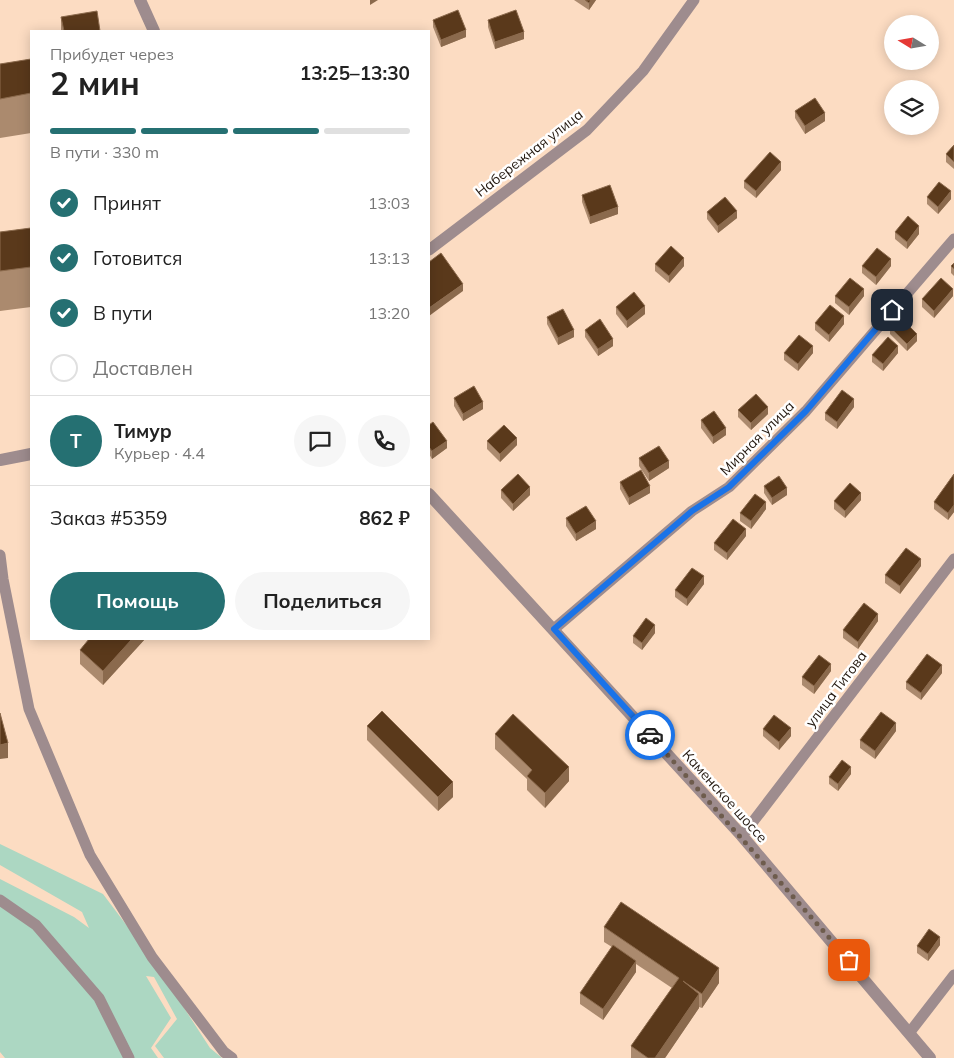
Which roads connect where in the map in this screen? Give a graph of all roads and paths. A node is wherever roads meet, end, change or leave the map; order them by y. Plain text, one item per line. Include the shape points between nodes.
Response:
1 (140, 0) edge
2 (694, 0) edge
3 (154, 30) edge
4 (954, 239) edge
5 (430, 249) edge
6 (30, 454) edge
7 (0, 460) edge
8 (430, 495) edge
9 (0, 555) edge
10 (954, 559) edge
11 (554, 629) junction
12 (742, 836) junction
13 (0, 900) edge
14 (954, 975) edge
15 (910, 1032) junction
16 (129, 1058) edge
17 (232, 1058) edge
18 (930, 1058) edge

1 - 3 street
2 - 5 street, Набережная улица via 643,71 587,130
4 - 11 street, Мирная улица via 806,411 729,487 692,511
6 - 7 street
8 - 11 street, Каменское шоссе
9 - 17 street via 29,709 90,855 152,957 224,1052
10 - 12 street, улица Титова
11 - 12 street, Каменское шоссе
12 - 15 street, Каменское шоссе
13 - 16 street via 36,925 99,998
14 - 15 street
15 - 18 street, Каменское шоссе

